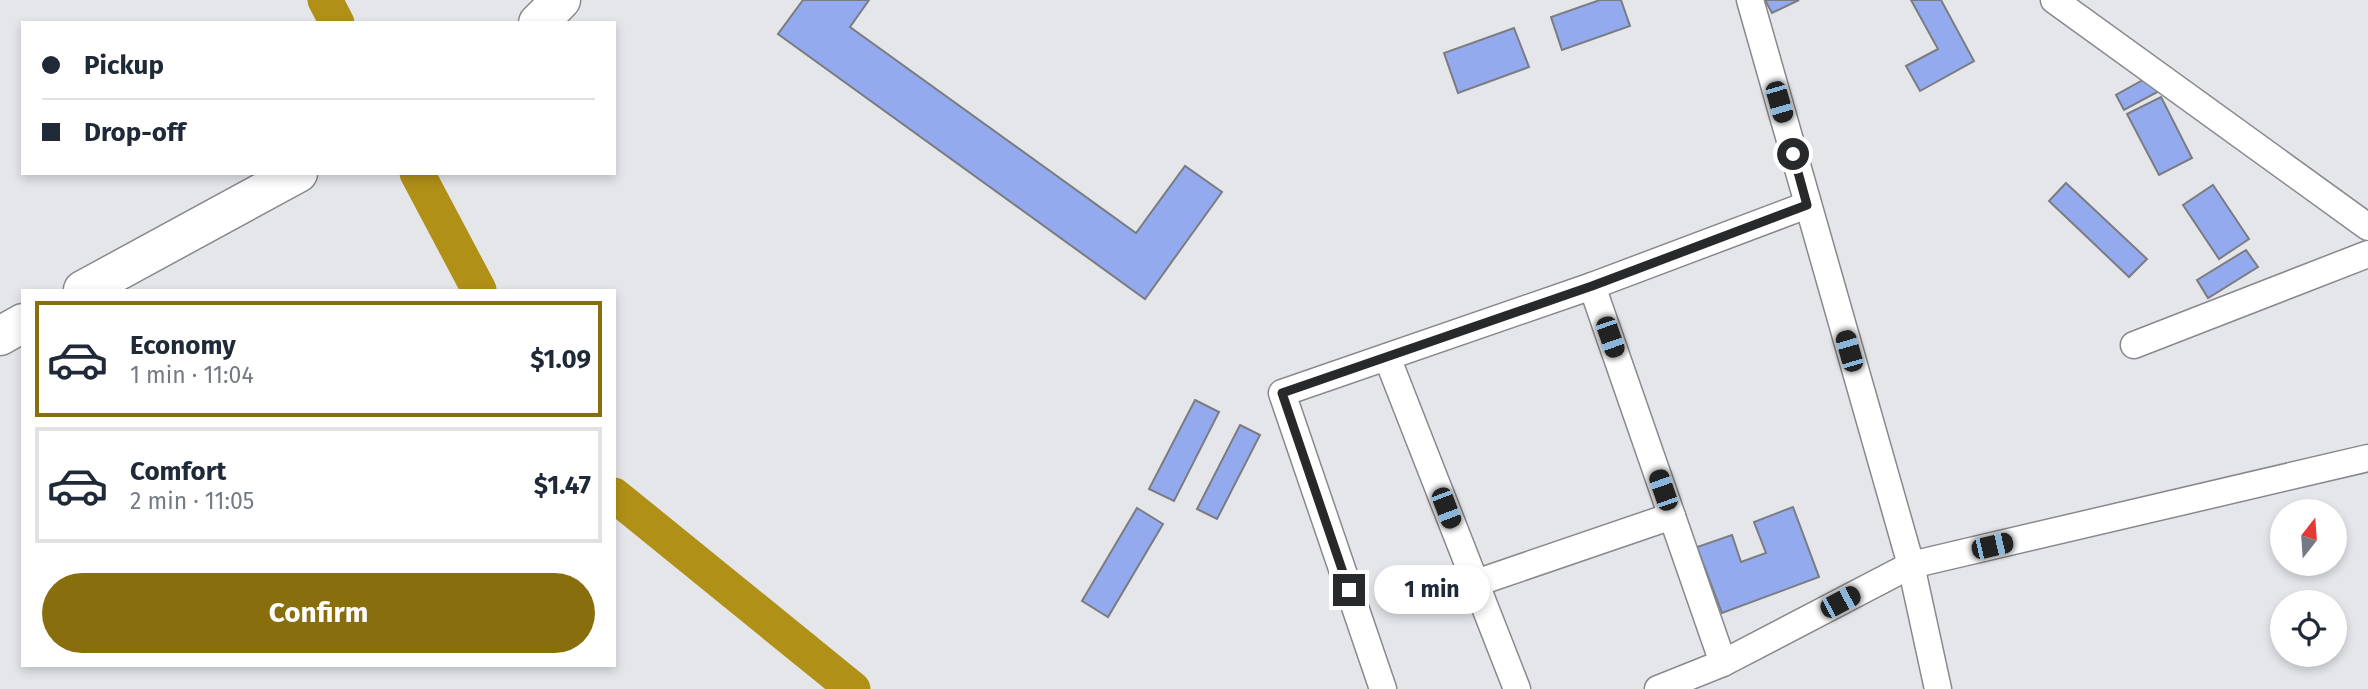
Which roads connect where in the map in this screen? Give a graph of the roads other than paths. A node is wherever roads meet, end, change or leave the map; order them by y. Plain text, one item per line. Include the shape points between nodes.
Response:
1 (561, 0) edge
2 (1750, 0) edge
3 (2054, 0) edge
4 (540, 21) edge
5 (294, 175) edge
6 (1807, 205) junction
7 (2368, 228) edge
8 (2368, 254) edge
9 (1592, 286) junction
10 (85, 289) edge
11 (21, 324) edge
12 (0, 336) edge
13 (2134, 345) dead end
14 (1387, 357) junction
15 (2368, 458) edge
16 (1672, 516) junction
17 (1911, 565) junction
18 (1476, 583) junction
19 (1723, 663) junction
20 (1383, 689) edge
21 (1517, 689) edge
22 (1658, 689) edge
23 (1938, 689) edge

1 - 4 main road
2 - 6 street
3 - 7 street
5 - 10 main road
6 - 9 street
6 - 17 street
8 - 13 street
9 - 14 street
9 - 16 street
11 - 12 main road
14 - 18 street
14 - 20 street via 1282,393
15 - 17 street
16 - 18 street
16 - 19 street
17 - 19 street
17 - 23 street
18 - 21 street
19 - 22 street

